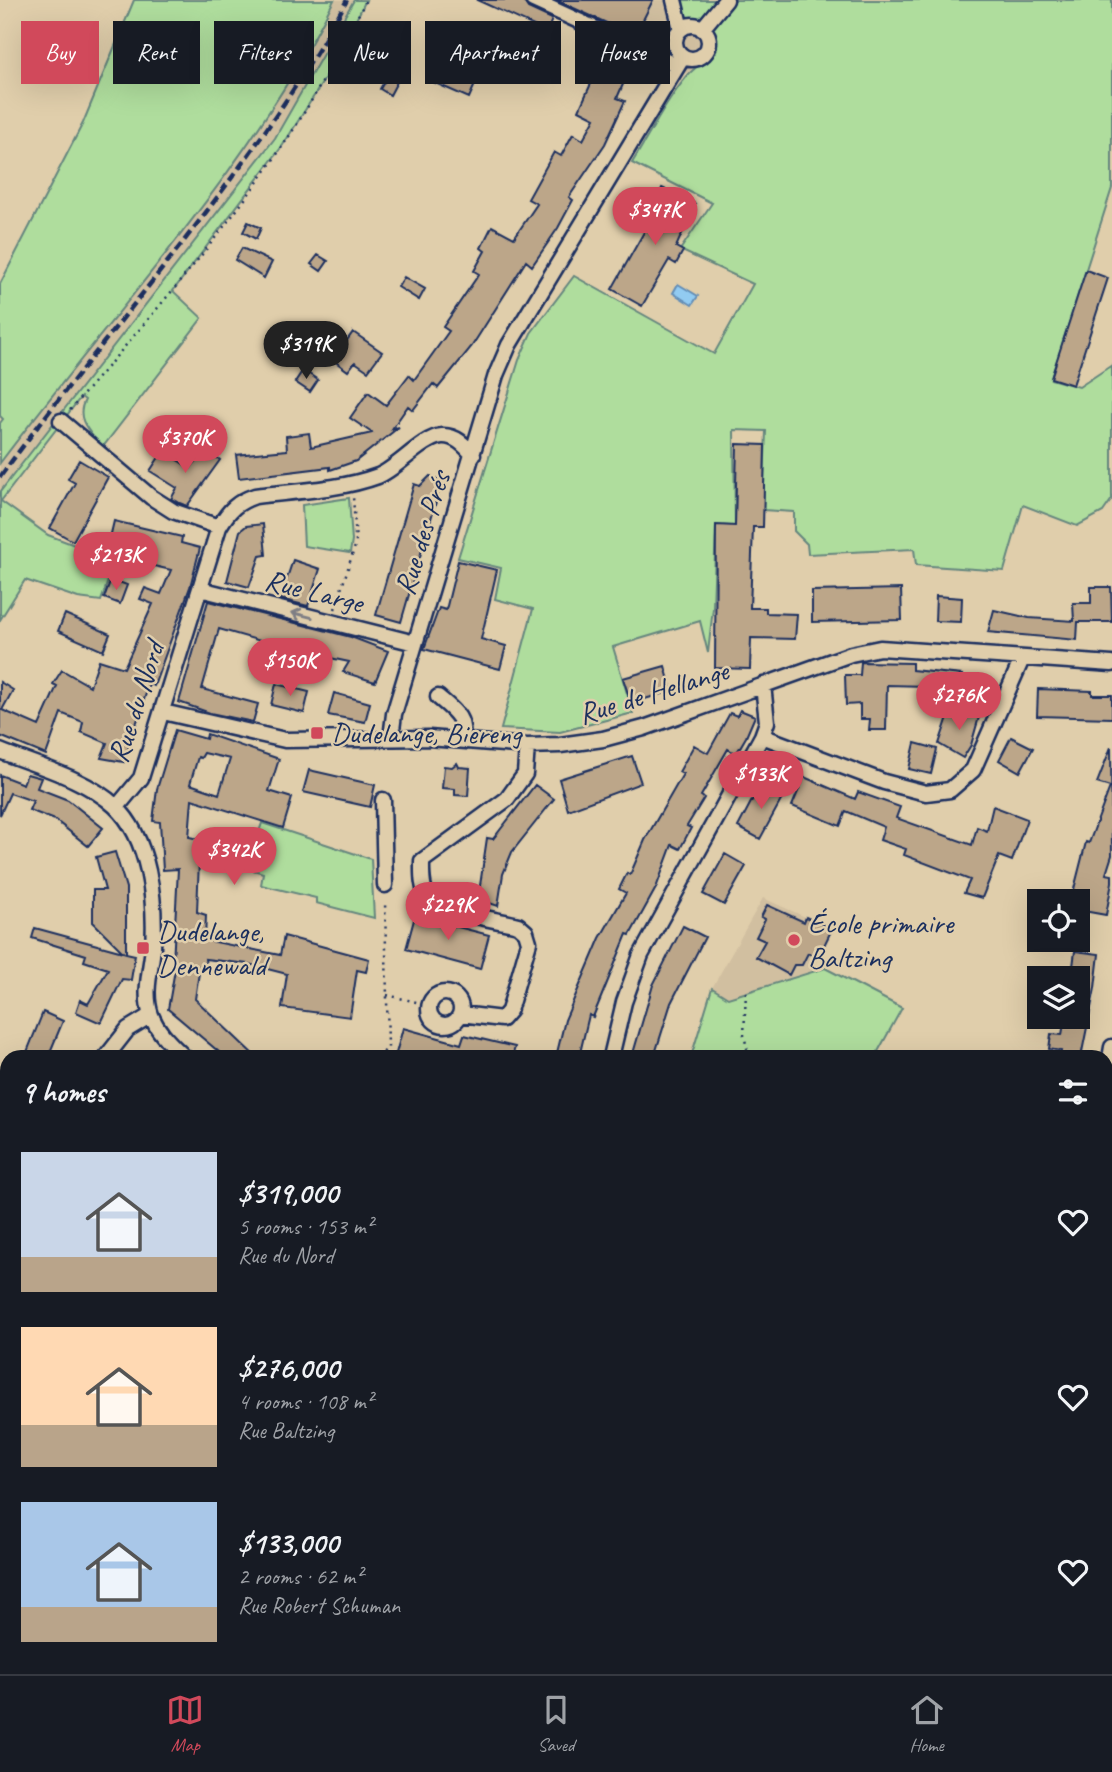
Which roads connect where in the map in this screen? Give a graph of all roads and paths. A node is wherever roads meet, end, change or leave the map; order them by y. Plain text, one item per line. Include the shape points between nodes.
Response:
1 (366, 0) edge
2 (533, 0) edge
3 (674, 0) edge
4 (726, 0) edge
5 (681, 29) junction
6 (702, 29) junction
7 (680, 62) junction
8 (61, 421) joint
9 (473, 455) junction
10 (352, 484) junction
11 (219, 527) junction
12 (200, 589) junction
13 (331, 622) junction
14 (415, 643) junction
15 (1022, 659) junction
16 (1112, 664) edge
17 (763, 685) junction
18 (438, 697) dead end
19 (163, 712) junction
20 (762, 736) junction
21 (391, 738) junction
22 (462, 739) junction
23 (527, 746) junction
24 (0, 751) edge
25 (383, 800) dead end
26 (117, 807) junction
27 (385, 885) joint
28 (746, 992) dead end
29 (387, 995) junction
30 (429, 1005) junction
31 (461, 1014) junction
32 (151, 1015) junction
33 (112, 1050) edge
34 (177, 1050) edge
35 (386, 1050) edge
36 (613, 1050) edge
37 (747, 1050) edge

1 - 8 path via 331,69 283,145 173,291
2 - 7 street
3 - 5 street
4 - 6 street
5 - 6 street via 692,25
5 - 7 street via 674,43
6 - 7 street via 709,44 704,54
7 - 9 street, Rue des Prés via 509,345
8 - 11 street via 151,497 173,511
9 - 10 street, Rue du Nord via 453,438 430,439 381,475
9 - 14 street, Rue des Prés
10 - 11 street, Rue du Nord via 255,496 240,501
10 - 13 path via 356,543
11 - 12 street, Rue du Nord
13 -> 12 street, Rue Large
12 - 19 street, Rue du Nord
13 - 14 street, Rue Large
14 - 21 street, Rue des Prés
15 - 16 street, Rue de Hellange
15 - 17 street, Rue de Hellange via 880,648
15 - 20 street via 973,770 943,792 915,791 862,775
17 - 20 street via 767,722
17 - 23 street, Rue de Hellange via 603,739
18 - 22 street via 460,716
19 - 21 street, Rue de Hellange via 285,740
19 - 26 street, Rue du Nord via 141,778
20 - 36 street via 642,955
21 - 22 street, Rue de Hellange
22 - 23 street, Rue de Hellange
23 - 31 street via 525,774 507,799 422,861 429,898 443,906 518,925 526,932 528,942 509,1011 502,1019 490,1020
24 - 26 street via 93,789
25 - 27 street
26 - 32 street via 144,857 154,901 146,990
27 - 29 path
28 - 37 path
29 - 30 path
29 - 35 path
30 - 31 street via 430,1016 443,1025
30 - 31 street via 439,993 449,993 458,999
32 - 33 street via 128,1029
32 - 34 street

